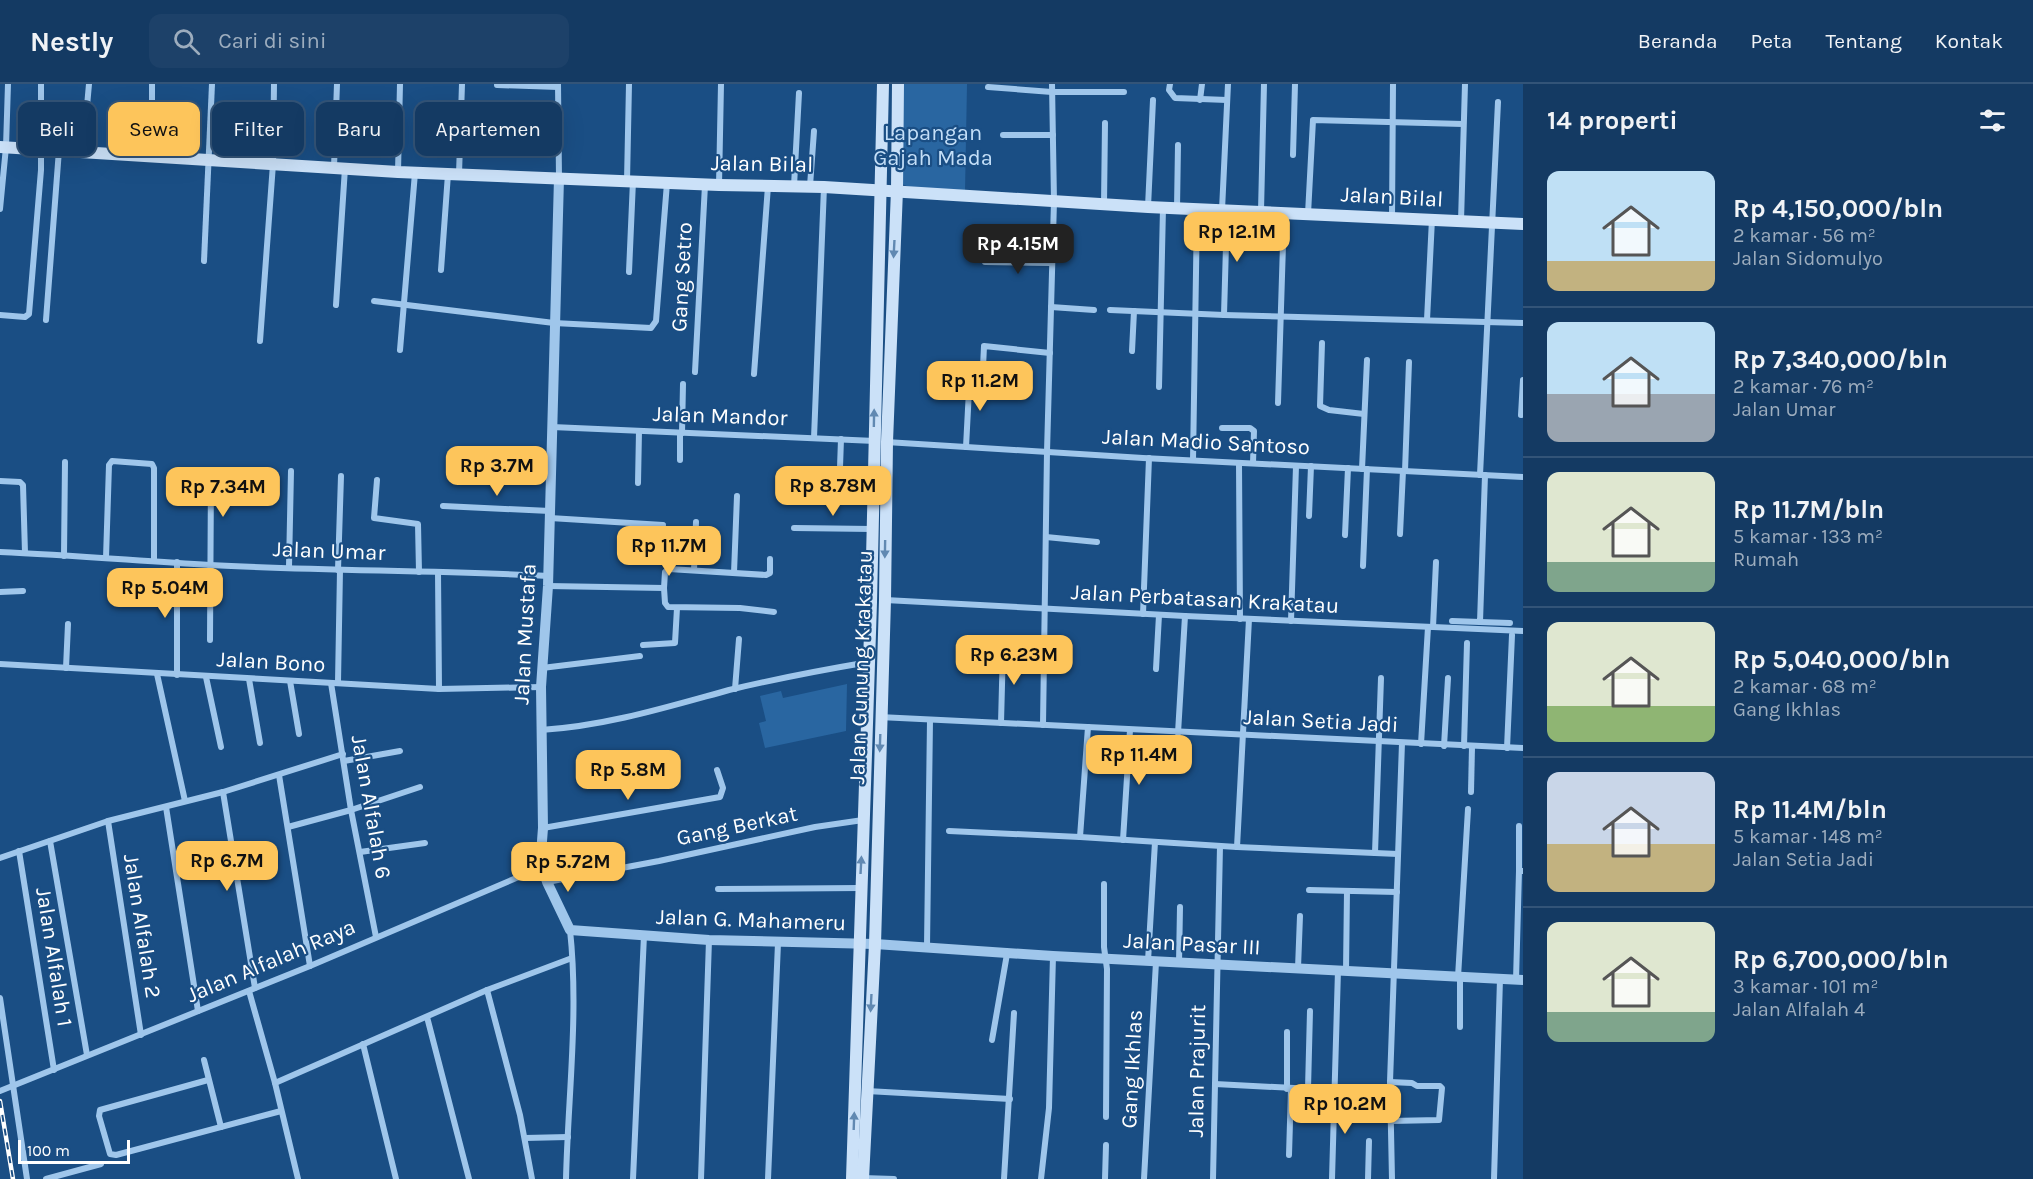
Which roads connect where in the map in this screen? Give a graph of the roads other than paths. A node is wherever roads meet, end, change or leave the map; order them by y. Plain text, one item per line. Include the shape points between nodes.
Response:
1 (8, 84) edge
2 (41, 84) edge
3 (89, 84) edge
4 (152, 84) edge
5 (212, 84) edge
6 (274, 84) edge
7 (337, 84) edge
8 (400, 84) edge
9 (462, 84) edge
10 (629, 84) edge
11 (721, 84) edge
12 (883, 84) edge
13 (898, 84) edge
14 (1052, 84) edge
15 (1170, 84) edge
16 (1202, 84) edge
17 (1228, 84) edge
18 (1264, 84) edge
19 (1296, 84) edge
20 (1393, 84) edge
21 (1465, 84) edge
22 (497, 85) edge
23 (558, 86) edge
24 (988, 87) dead end
25 (1052, 92) junction
26 (1124, 92) dead end
27 (799, 93) dead end
28 (1153, 100) dead end
29 (1200, 100) junction
30 (1227, 100) junction
31 (41, 102) edge
32 (87, 102) edge
33 (152, 102) edge
34 (1498, 102) dead end
35 (1392, 122) junction
36 (1105, 123) dead end
37 (1463, 123) junction
38 (814, 131) dead end
39 (1004, 135) dead end
40 (1053, 135) junction
41 (1178, 145) dead end
42 (3, 147) edge
43 (18, 148) edge
44 (1293, 155) dead end
45 (42, 156) edge
46 (59, 156) edge
47 (164, 156) edge
48 (210, 160) junction
49 (273, 164) junction
50 (340, 167) junction
51 (398, 172) junction
52 (415, 172) junction
53 (453, 174) junction
54 (559, 178) junction
55 (630, 181) junction
56 (667, 182) junction
57 (705, 184) junction
58 (719, 185) junction
59 (768, 185) junction
60 (794, 186) junction
61 (810, 186) junction
62 (824, 187) junction
63 (879, 190) junction
64 (897, 190) junction
65 (1054, 201) junction
66 (1104, 204) junction
67 (1148, 207) junction
68 (1163, 207) junction
69 (1177, 208) junction
70 (0, 209) edge
71 (1197, 209) junction
72 (1224, 210) junction
73 (1261, 211) junction
74 (1284, 213) junction
75 (1308, 214) junction
76 (1392, 218) junction
77 (1432, 219) junction
78 (1461, 221) junction
79 (1492, 223) junction
80 (1523, 224) edge
81 (204, 261) dead end
82 (985, 262) dead end
83 (1052, 263) junction
84 (441, 270) dead end
85 (629, 272) dead end
86 (375, 301) dead end
87 (403, 304) junction
88 (336, 305) dead end
89 (1051, 308) junction
90 (1094, 310) dead end
91 (1110, 310) dead end
92 (1134, 310) junction
93 (1162, 312) junction
94 (1197, 313) junction
95 (0, 315) edge
96 (1224, 315) junction
97 (1280, 317) junction
98 (46, 320) dead end
99 (1427, 320) junction
100 (1489, 322) junction
101 (554, 323) junction
102 (1523, 324) edge
103 (260, 341) dead end
104 (1322, 343) dead end
105 (400, 350) dead end
106 (1132, 351) dead end
107 (1050, 352) junction
108 (1367, 360) dead end
109 (1409, 362) dead end
110 (695, 372) dead end
111 (754, 374) dead end
112 (1523, 380) edge
113 (683, 384) dead end
114 (1159, 387) dead end
115 (982, 389) junction
116 (1005, 390) dead end
117 (1278, 403) dead end
118 (1364, 414) junction
119 (1521, 415) dead end
120 (552, 427) junction
121 (1222, 428) dead end
122 (639, 431) junction
123 (681, 433) junction
124 (814, 438) junction
125 (841, 439) junction
126 (874, 441) junction
127 (887, 442) junction
128 (966, 447) junction
129 (1047, 452) junction
130 (1149, 458) junction
131 (680, 460) dead end
132 (1193, 460) junction
133 (65, 462) dead end
134 (1239, 463) junction
135 (1253, 463) junction
136 (1296, 466) junction
137 (1311, 466) junction
138 (1348, 468) junction
139 (1364, 469) junction
140 (291, 471) dead end
141 (1404, 471) junction
142 (211, 472) dead end
143 (1483, 475) junction
144 (340, 476) dead end
145 (1523, 477) edge
146 (377, 480) dead end
147 (0, 481) edge
148 (638, 483) dead end
149 (737, 496) dead end
150 (839, 496) dead end
151 (443, 506) dead end
152 (550, 515) junction
153 (1309, 516) dead end
154 (696, 522) dead end
155 (663, 525) dead end
156 (794, 528) dead end
157 (872, 529) junction
158 (1400, 534) dead end
159 (1345, 535) dead end
160 (1046, 537) junction
161 (1097, 542) dead end
162 (0, 552) edge
163 (25, 553) junction
164 (64, 556) junction
165 (106, 558) junction
166 (770, 559) dead end
167 (154, 560) junction
168 (177, 562) junction
169 (1437, 562) dead end
170 (210, 565) junction
171 (1363, 566) dead end
172 (289, 567) junction
173 (339, 570) junction
174 (694, 570) junction
175 (419, 572) junction
176 (438, 572) junction
177 (734, 573) junction
178 (548, 581) junction
179 (664, 588) junction
180 (23, 591) dead end
181 (0, 592) edge
182 (885, 600) junction
183 (677, 608) junction
184 (1044, 609) junction
185 (774, 612) dead end
186 (1143, 614) junction
187 (1159, 615) junction
188 (1185, 616) junction
189 (1240, 618) junction
190 (1249, 619) junction
191 (1291, 621) junction
192 (1452, 621) dead end
193 (1480, 622) junction
194 (1510, 623) dead end
195 (68, 624) dead end
196 (1431, 627) junction
197 (1523, 631) edge
198 (1512, 635) dead end
199 (739, 639) dead end
200 (210, 640) dead end
201 (1467, 643) dead end
202 (643, 645) dead end
203 (1004, 647) dead end
204 (640, 656) dead end
205 (869, 662) junction
206 (0, 664) edge
207 (66, 668) junction
208 (543, 668) junction
209 (1156, 669) dead end
210 (157, 674) junction
211 (177, 675) junction
212 (206, 677) junction
213 (1381, 678) dead end
214 (1448, 678) dead end
215 (249, 679) junction
216 (290, 681) junction
217 (334, 683) junction
218 (541, 687) junction
219 (439, 689) junction
220 (735, 689) junction
221 (866, 717) junction
222 (880, 717) junction
223 (930, 720) junction
224 (1001, 723) junction
225 (1043, 724) junction
226 (1088, 727) junction
227 (541, 730) junction
228 (1130, 730) junction
229 (1178, 733) junction
230 (298, 734) dead end
231 (1242, 736) junction
232 (1378, 742) junction
233 (260, 743) dead end
234 (1402, 743) junction
235 (1421, 744) junction
236 (1444, 746) junction
237 (1464, 746) junction
238 (221, 747) dead end
239 (1472, 747) junction
240 (1507, 748) junction
241 (1523, 748) edge
242 (400, 751) dead end
243 (344, 758) junction
244 (717, 770) dead end
245 (279, 775) junction
246 (420, 787) dead end
247 (223, 792) junction
248 (1471, 792) dead end
249 (184, 801) junction
250 (166, 807) junction
251 (1468, 809) dead end
252 (351, 810) junction
253 (864, 820) junction
254 (108, 821) junction
255 (1519, 825) dead end
256 (288, 827) junction
257 (543, 828) junction
258 (949, 831) dead end
259 (1080, 836) junction
260 (1124, 838) junction
261 (50, 840) junction
262 (1155, 842) junction
263 (425, 843) dead end
264 (1220, 846) junction
265 (1237, 848) junction
266 (19, 851) junction
267 (360, 852) junction
268 (1375, 853) junction
269 (1398, 854) junction
270 (0, 858) edge
271 (542, 867) junction
272 (1521, 871) edge
273 (547, 882) junction
274 (1104, 884) dead end
275 (860, 888) junction
276 (718, 889) dead end
277 (1309, 890) dead end
278 (1347, 891) junction
279 (1396, 892) junction
280 (1180, 907) dead end
281 (1300, 916) dead end
282 (570, 930) junction
283 (644, 935) junction
284 (376, 937) junction
285 (709, 940) junction
286 (778, 943) junction
287 (859, 944) junction
288 (875, 944) junction
289 (927, 947) junction
290 (1007, 954) junction
291 (1053, 956) junction
292 (572, 958) junction
293 (1105, 959) junction
294 (1152, 962) junction
295 (1179, 963) junction
296 (1218, 964) junction
297 (310, 966) junction
298 (1298, 968) junction
299 (1342, 971) junction
300 (1393, 973) junction
301 (1459, 977) junction
302 (1500, 979) junction
303 (1519, 980) edge
304 (252, 989) junction
305 (488, 990) junction
306 (0, 998) edge
307 (198, 1011) junction
308 (1310, 1011) dead end
309 (1014, 1013) dead end
310 (427, 1017) junction
311 (1460, 1027) dead end
312 (1287, 1032) dead end
313 (141, 1035) junction
314 (992, 1040) dead end
315 (363, 1044) junction
316 (87, 1055) junction
317 (204, 1060) dead end
318 (54, 1070) junction
319 (208, 1080) junction
320 (1390, 1082) junction
321 (275, 1083) junction
322 (1215, 1084) junction
323 (14, 1087) junction
324 (1288, 1089) junction
325 (1308, 1089) junction
326 (0, 1091) edge
327 (860, 1091) junction
328 (1334, 1091) junction
329 (1390, 1094) junction
330 (1010, 1099) junction
331 (281, 1111) junction
332 (1106, 1118) dead end
333 (1390, 1121) junction
334 (221, 1127) junction
335 (568, 1137) junction
336 (525, 1138) junction
337 (1369, 1141) dead end
338 (1106, 1145) dead end
339 (1288, 1155) dead end
340 (101, 1164) dead end
341 (858, 1178) edge
342 (27, 1179) edge
343 (46, 1179) edge
344 (298, 1179) edge
345 (396, 1179) edge
346 (469, 1179) edge
347 (532, 1179) edge
348 (566, 1179) edge
349 (633, 1179) edge
350 (701, 1179) edge
351 (768, 1179) edge
352 (894, 1179) edge
353 (1004, 1179) edge
354 (1041, 1179) edge
355 (1105, 1179) edge
356 (1144, 1179) edge
357 (1213, 1179) edge
358 (1332, 1179) edge
359 (1368, 1179) edge
360 (1392, 1179) edge
361 (1494, 1179) edge

1 - 42 street
2 - 31 street
3 - 32 street
4 - 33 street
5 - 48 street
6 - 49 street
7 - 50 street
8 - 51 street
9 - 53 street
10 - 55 street
11 - 58 street
12 - 63 main road, Jalan Gunung Krakatau
13 - 64 main road, Jalan Gunung Krakatau
14 - 25 street
15 - 29 street via 1175,98
16 - 29 street
17 - 30 street
18 - 73 street
19 - 44 street
20 - 35 street
21 - 37 street
22 - 23 street
23 - 54 street, Jalan Mustafa
24 - 25 street
25 - 26 street
25 - 40 street
27 - 60 street
28 - 67 street
29 - 30 street
30 - 72 street
34 - 79 street
35 - 37 street
35 - 75 street via 1313,120
35 - 76 street
36 - 66 street
37 - 78 street
38 - 61 street
39 - 40 street
40 - 65 street
41 - 69 street
42 - 43 main road, Jalan Bilal
42 - 70 street
45 - 95 street via 30,314
46 - 98 street
47 - 48 main road, Jalan Bilal
48 - 49 main road, Jalan Bilal
48 - 81 street
49 - 50 main road, Jalan Bilal
49 - 103 street
50 - 51 main road, Jalan Bilal
50 - 88 street
51 - 52 main road, Jalan Bilal
52 - 53 main road, Jalan Bilal
52 - 87 street
53 - 54 main road, Jalan Bilal
53 - 84 street
54 - 55 main road, Jalan Bilal
54 - 101 street, Jalan Mustafa
55 - 56 main road, Jalan Bilal
55 - 85 street
56 - 57 main road, Jalan Bilal
56 - 101 street via 654,326
57 - 58 main road, Jalan Bilal
57 - 110 street, Gang Setro
58 - 59 main road, Jalan Bilal
59 - 60 main road, Jalan Bilal
59 - 111 street
60 - 61 main road, Jalan Bilal
61 - 62 main road, Jalan Bilal
62 - 63 main road, Jalan Bilal
62 - 124 street
63 - 64 main road, Jalan Bilal
126 -> 63 main road, Jalan Gunung Krakatau
64 - 65 main road, Jalan Bilal
64 -> 127 main road, Jalan Gunung Krakatau
65 - 66 main road, Jalan Bilal
65 - 83 street
66 - 67 main road, Jalan Bilal
67 - 68 main road, Jalan Bilal
68 - 69 main road, Jalan Bilal
68 - 93 street
69 - 71 main road, Jalan Bilal
71 - 72 main road, Jalan Bilal
71 - 94 street
72 - 73 main road, Jalan Bilal
72 - 96 street
73 - 74 main road, Jalan Bilal
74 - 75 main road, Jalan Bilal
74 - 97 street
75 - 76 main road, Jalan Bilal
76 - 77 main road, Jalan Bilal
77 - 78 main road, Jalan Bilal
77 - 99 street
78 - 79 main road, Jalan Bilal
79 - 80 main road, Jalan Bilal
79 - 100 street
82 - 83 street
83 - 89 street
86 - 87 street
87 - 101 street
87 - 105 street
89 - 90 street
89 - 107 street
91 - 92 street
92 - 93 street
92 - 106 street
93 - 94 street
93 - 114 street
94 - 96 street
94 - 132 street
96 - 97 street
97 - 99 street
97 - 117 street
99 - 100 street
100 - 102 street
100 - 143 street
101 - 120 street, Jalan Mustafa
104 - 118 street via 1320,406
107 - 115 street via 984,346
107 - 129 street
108 - 118 street
109 - 141 street
112 - 119 street
113 - 123 street
115 - 116 street
115 - 128 street via 969,390
118 - 139 street
120 - 122 street, Jalan Mandor
120 - 152 street, Jalan Mustafa
121 - 135 street via 1254,431
122 - 123 street, Jalan Mandor
122 - 148 street
123 - 124 street, Jalan Mandor
123 - 131 street
124 - 125 street, Jalan Mandor
125 - 126 street, Jalan Mandor
125 - 150 street
126 - 127 street, Jalan Mandor
126 - 157 main road, Jalan Gunung Krakatau
127 - 128 street, Jalan Madio Santoso
127 -> 182 main road, Jalan Gunung Krakatau
128 - 129 street, Jalan Madio Santoso
129 - 130 street, Jalan Madio Santoso
129 - 160 street
130 - 132 street, Jalan Madio Santoso
130 - 186 street
132 - 134 street, Jalan Madio Santoso
133 - 164 street
134 - 135 street, Jalan Madio Santoso
134 - 189 street
135 - 136 street, Jalan Madio Santoso
136 - 137 street, Jalan Madio Santoso
136 - 191 street
137 - 138 street, Jalan Madio Santoso
137 - 153 street
138 - 139 street, Jalan Madio Santoso
138 - 159 street
139 - 141 street, Jalan Madio Santoso
139 - 171 street
140 - 172 street
141 - 143 street, Jalan Madio Santoso
141 - 158 street
142 - 170 street
143 - 145 street, Jalan Madio Santoso
143 - 193 street
144 - 173 street, Jalan Alfalah 6
146 - 175 street via 374,518 418,525
147 - 163 street via 23,485
149 - 177 street
151 - 152 street
152 - 155 street
152 - 178 street, Jalan Mustafa
154 - 174 street
156 - 157 street
157 - 205 main road, Jalan Gunung Krakatau
160 - 161 street
160 - 184 street
162 - 163 street, Jalan Umar
163 - 164 street, Jalan Umar
164 - 165 street, Jalan Umar
165 - 167 street, Jalan Umar
165 - 167 street via 109,465 112,461 124,461 152,464 154,468
166 - 177 street via 768,575
167 - 168 street, Jalan Umar
168 - 170 street, Jalan Umar
168 - 211 street
169 - 196 street
170 - 172 street, Jalan Umar
170 - 200 street
172 - 173 street, Jalan Umar
173 - 175 street, Jalan Umar
173 - 217 street, Jalan Alfalah 6
174 - 177 street
174 - 179 street via 667,570
175 - 176 street, Jalan Umar
176 - 178 street, Jalan Umar
176 - 219 street
178 - 179 street, Jalan Umar
178 - 208 street, Jalan Mustafa
179 - 183 street via 665,605
180 - 181 street
182 - 184 street, Jalan Perbatasan Krakatau
182 - 222 main road, Jalan Gunung Krakatau
183 - 185 street
183 - 202 street via 675,643
184 - 186 street, Jalan Perbatasan Krakatau
184 - 225 street
186 - 187 street, Jalan Perbatasan Krakatau
187 - 188 street, Jalan Perbatasan Krakatau
187 - 209 street
188 - 189 street, Jalan Perbatasan Krakatau
188 - 229 street
189 - 190 street, Jalan Perbatasan Krakatau
190 - 191 street, Jalan Perbatasan Krakatau
190 - 231 street
191 - 196 street, Jalan Perbatasan Krakatau
192 - 193 street
193 - 194 street
195 - 207 street
196 - 197 street, Jalan Perbatasan Krakatau
196 - 235 street
198 - 240 street
199 - 220 street
201 - 237 street
203 - 224 street
204 - 208 street
205 - 220 street
205 - 221 main road, Jalan Gunung Krakatau
206 - 207 street, Jalan Bono
207 - 210 street, Jalan Bono
208 - 218 street, Jalan Mustafa
210 - 211 street, Jalan Bono
210 - 249 street
211 - 212 street, Jalan Bono
212 - 215 street, Jalan Bono
212 - 238 street
213 - 232 street
214 - 236 street
215 - 216 street, Jalan Bono
215 - 233 street
216 - 217 street, Jalan Bono
216 - 230 street
217 - 219 street, Jalan Bono
217 - 243 street, Jalan Alfalah 6
218 - 219 street, Jalan Bono
218 - 227 street, Jalan Mustafa
220 - 227 street via 617,720
221 - 222 street, Jalan Setia Jadi
221 - 253 main road, Jalan Gunung Krakatau
222 - 223 street, Jalan Setia Jadi
222 -> 288 main road, Jalan Gunung Krakatau
223 - 224 street, Jalan Setia Jadi
223 - 289 street
224 - 225 street, Jalan Setia Jadi
225 - 226 street, Jalan Setia Jadi
226 - 228 street, Jalan Setia Jadi
226 - 259 street
227 - 257 street, Jalan Mustafa
228 - 229 street, Jalan Setia Jadi
228 - 260 street
229 - 231 street, Jalan Setia Jadi
231 - 232 street, Jalan Setia Jadi
231 - 265 street
232 - 234 street, Jalan Setia Jadi
232 - 268 street
234 - 235 street, Jalan Setia Jadi
234 - 269 street
235 - 236 street, Jalan Setia Jadi
236 - 237 street, Jalan Setia Jadi
237 - 239 street, Jalan Setia Jadi
239 - 240 street, Jalan Setia Jadi
239 - 248 street
240 - 241 street, Jalan Setia Jadi
242 - 243 street
243 - 245 street
243 - 252 street, Jalan Alfalah 6
244 - 257 street via 723,788 720,797
245 - 247 street
245 - 256 street
246 - 252 street
247 - 249 street
247 - 304 street
249 - 250 street
250 - 254 street
250 - 307 street
251 - 301 street
252 - 256 street
252 - 267 street, Jalan Alfalah 6
253 - 273 street, Gang Berkat
275 -> 253 main road, Jalan Gunung Krakatau
254 - 261 street
254 - 313 street, Jalan Alfalah 2
255 - 272 street
256 - 297 street
257 - 271 street, Jalan Mustafa
258 - 259 street
259 - 260 street
260 - 262 street
261 - 266 street
261 - 316 street
262 - 264 street
262 - 294 street, Gang Ikhlas
263 - 267 street
264 - 265 street
264 - 296 street, Jalan Prajurit
265 - 268 street
266 - 270 street
266 - 318 street, Jalan Alfalah 1
267 - 284 street, Jalan Alfalah 6
268 - 269 street
269 - 279 street
271 - 273 street, Jalan Mustafa
271 - 284 street, Jalan Alfalah Raya
272 - 303 street
273 - 282 street, Jalan Mustafa
274 - 293 street
275 - 276 street
275 - 287 main road, Jalan Gunung Krakatau
277 - 278 street
278 - 279 street
278 - 299 street
279 - 300 street
280 - 295 street
281 - 298 street
282 - 283 street, Jalan G. Mahameru
282 - 292 street, Jalan Mustafa
283 - 285 street, Jalan G. Mahameru
283 - 349 street
284 - 297 street, Jalan Alfalah Raya
285 - 286 street, Jalan G. Mahameru
285 - 350 street
286 - 287 street, Jalan G. Mahameru
286 - 351 street
287 - 288 street, Jalan Pasar III
287 - 327 main road, Jalan Gunung Krakatau
288 - 289 street, Jalan Pasar III
288 -> 327 main road, Jalan Gunung Krakatau
289 - 290 street, Jalan Pasar III
290 - 291 street, Jalan Pasar III
290 - 314 street
291 - 293 street, Jalan Pasar III
291 - 354 street via 1049,1108
292 - 305 street
292 - 335 street, Jalan Mustafa via 573,1050
293 - 294 street, Jalan Pasar III
293 - 332 street
294 - 295 street, Jalan Pasar III
294 - 356 street, Gang Ikhlas
295 - 296 street, Jalan Pasar III
296 - 298 street, Jalan Pasar III
296 - 322 street, Jalan Prajurit
297 - 304 street, Jalan Alfalah Raya
298 - 299 street, Jalan Pasar III
299 - 300 street, Jalan Pasar III
299 - 328 street
300 - 301 street, Jalan Pasar III
300 - 320 street
301 - 302 street, Jalan Pasar III
301 - 311 street
302 - 303 street, Jalan Pasar III
302 - 361 street
304 - 307 street, Jalan Alfalah Raya
304 - 321 street
305 - 310 street
305 - 336 street
306 - 323 street
307 - 313 street, Jalan Alfalah Raya
308 - 325 street
309 - 330 street
310 - 315 street
310 - 346 street
312 - 324 street
313 - 316 street, Jalan Alfalah Raya
315 - 321 street
315 - 345 street
316 - 318 street, Jalan Alfalah Raya
317 - 319 street
318 - 323 street, Jalan Alfalah Raya
319 - 334 street
319 - 334 street via 100,1110 108,1152 116,1155
320 - 329 street
320 - 333 street via 1442,1088 1439,1120
321 - 331 street
322 - 324 street
322 - 357 street, Jalan Prajurit
323 - 326 street, Jalan Alfalah Raya
323 - 342 street
324 - 325 street
324 - 339 street
325 - 328 street
327 - 330 street
327 - 341 main road, Jalan Gunung Krakatau
328 - 329 street
328 - 358 street
329 - 333 street
330 - 353 street
331 - 334 street
331 - 344 street
333 - 360 street
335 - 336 street
335 - 348 street, Jalan Mustafa
336 - 347 street
337 - 359 street
338 - 355 street
340 - 343 street
341 - 352 street

